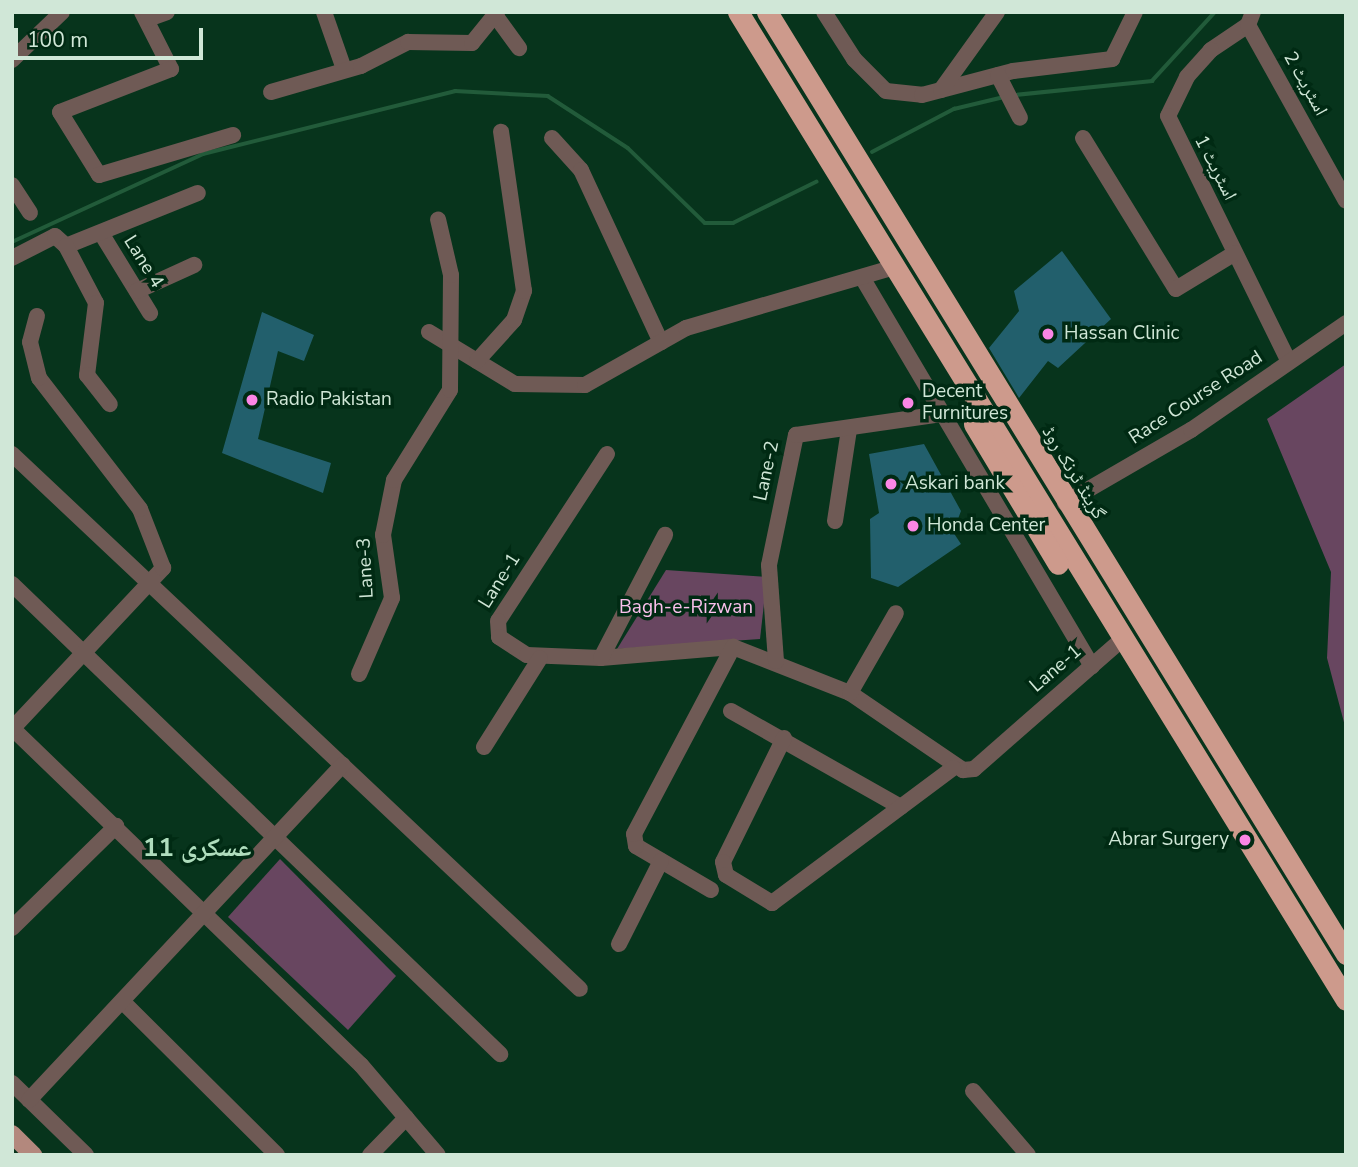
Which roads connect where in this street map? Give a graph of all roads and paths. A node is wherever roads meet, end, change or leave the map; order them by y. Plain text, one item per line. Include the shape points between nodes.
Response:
1 (62, 12) edge
2 (167, 12) edge
3 (324, 12) edge
4 (738, 12) edge
5 (767, 12) edge
6 (824, 12) edge
7 (997, 12) edge
8 (1135, 12) edge
9 (496, 14) edge
10 (145, 16) edge
11 (1250, 19) edge
12 (519, 48) dead end
13 (12, 61) edge
14 (344, 69) junction
15 (998, 75) junction
16 (941, 90) junction
17 (271, 92) dead end
18 (1020, 118) dead end
19 (501, 132) dead end
20 (233, 135) dead end
21 (552, 138) dead end
22 (1083, 138) dead end
23 (12, 185) edge
24 (198, 193) dead end
25 (1346, 201) edge
26 (30, 214) dead end
27 (438, 219) dead end
28 (101, 233) junction
29 (66, 246) junction
30 (1235, 253) junction
31 (12, 258) edge
32 (194, 265) dead end
33 (895, 267) junction
34 (863, 279) junction
35 (137, 291) junction
36 (150, 313) dead end
37 (37, 316) dead end
38 (925, 317) junction
39 (1346, 323) edge
40 (429, 332) dead end
41 (661, 342) junction
42 (451, 345) junction
43 (477, 361) junction
44 (1289, 362) junction
45 (110, 404) dead end
46 (941, 414) junction
47 (849, 429) junction
48 (12, 454) edge
49 (607, 454) dead end
50 (1065, 503) junction
51 (1045, 516) junction
52 (835, 520) dead end
53 (665, 535) dead end
54 (12, 584) edge
55 (150, 587) junction
56 (896, 613) dead end
57 (1120, 641) junction
58 (733, 647) junction
59 (84, 653) junction
60 (601, 657) junction
61 (540, 658) junction
62 (776, 661) junction
63 (1092, 666) junction
64 (359, 674) dead end
65 (850, 693) junction
66 (731, 711) dead end
67 (12, 729) edge
68 (783, 738) junction
69 (484, 747) dead end
70 (343, 765) junction
71 (953, 768) junction
72 (901, 807) junction
73 (116, 826) junction
74 (276, 837) junction
75 (661, 861) junction
76 (711, 890) dead end
77 (207, 915) junction
78 (12, 928) edge
79 (619, 944) dead end
80 (1346, 954) edge
81 (580, 989) dead end
82 (1346, 1000) edge
83 (123, 1002) junction
84 (500, 1055) dead end
85 (12, 1083) edge
86 (974, 1091) dead end
87 (29, 1100) junction
88 (406, 1118) junction
89 (12, 1134) edge
90 (33, 1155) edge
91 (86, 1155) edge
92 (278, 1155) edge
93 (370, 1155) edge
94 (438, 1155) edge
95 (1028, 1155) edge

1 - 13 street
2 - 10 street
3 - 14 street
4 - 33 highway
5 - 50 highway, گرینڈ ٹرنک روڈ
6 - 16 street via 854,59 886,91
7 - 16 street
8 - 15 street via 1112,59
9 - 12 street
9 - 14 street via 472,43 408,42
10 - 20 street via 171,65 168,72 60,112 99,176
11 - 25 street, اسٹریٹ 2
11 - 30 street, اسٹریٹ 1 via 1195,68 1168,116
14 - 17 street
15 - 16 street
15 - 18 street
19 - 43 street via 524,291 514,320
21 - 41 street via 582,170
22 - 30 street via 1176,289
23 - 26 street
24 - 28 street
27 - 42 street, Lane-3 via 451,275
28 - 29 street
28 - 35 street, Lane 4
29 - 31 street via 55,236
29 - 45 street via 96,303 87,375
30 - 44 street, اسٹریٹ 1
32 - 35 street
33 - 34 street
33 - 38 highway
34 - 41 street via 686,328
34 - 46 street
35 - 36 street, Lane 4
37 - 55 street via 30,342 39,378 140,509 163,568
38 - 51 highway
38 - 57 highway via 1011,491 1082,602
39 - 44 street, Race Course Road
40 - 42 street
41 - 43 street via 585,385 515,384
42 - 43 street
42 - 64 street, Lane-3 via 450,390 394,480 383,536 392,598
44 - 50 street, Race Course Road via 1191,430
46 - 47 street, Lane-2
46 - 63 street
47 - 52 street
47 - 62 street, Lane-2 via 796,435 793,442 769,565
48 - 55 street
49 - 61 street, Lane-1 via 498,621 499,637
50 - 51 highway
50 - 80 highway, گرینڈ ٹرنک روڈ
51 - 57 highway
53 - 60 street
54 - 59 street
55 - 59 street
55 - 70 street
56 - 65 street
57 - 63 street, Lane-1
57 - 82 highway
58 - 60 street, Lane-1
58 - 62 street, Lane-1
58 - 75 street via 634,834 636,846
59 - 67 street
59 - 74 street
60 - 61 street, Lane-1
61 - 69 street
62 - 65 street, Lane-1
63 - 71 street, Lane-1 via 974,769
65 - 71 street, Lane-1
66 - 68 street
67 - 73 street
68 - 72 street
68 - 72 street via 723,862 726,875 772,903
70 - 74 street
70 - 81 street
71 - 72 street
73 - 77 street
73 - 78 street
74 - 77 street
74 - 84 street
75 - 76 street
75 - 79 street
77 - 83 street
77 - 88 street
83 - 87 street
83 - 92 street
85 - 87 street
86 - 95 street
87 - 91 street
88 - 93 street
88 - 94 street
89 - 90 main road

